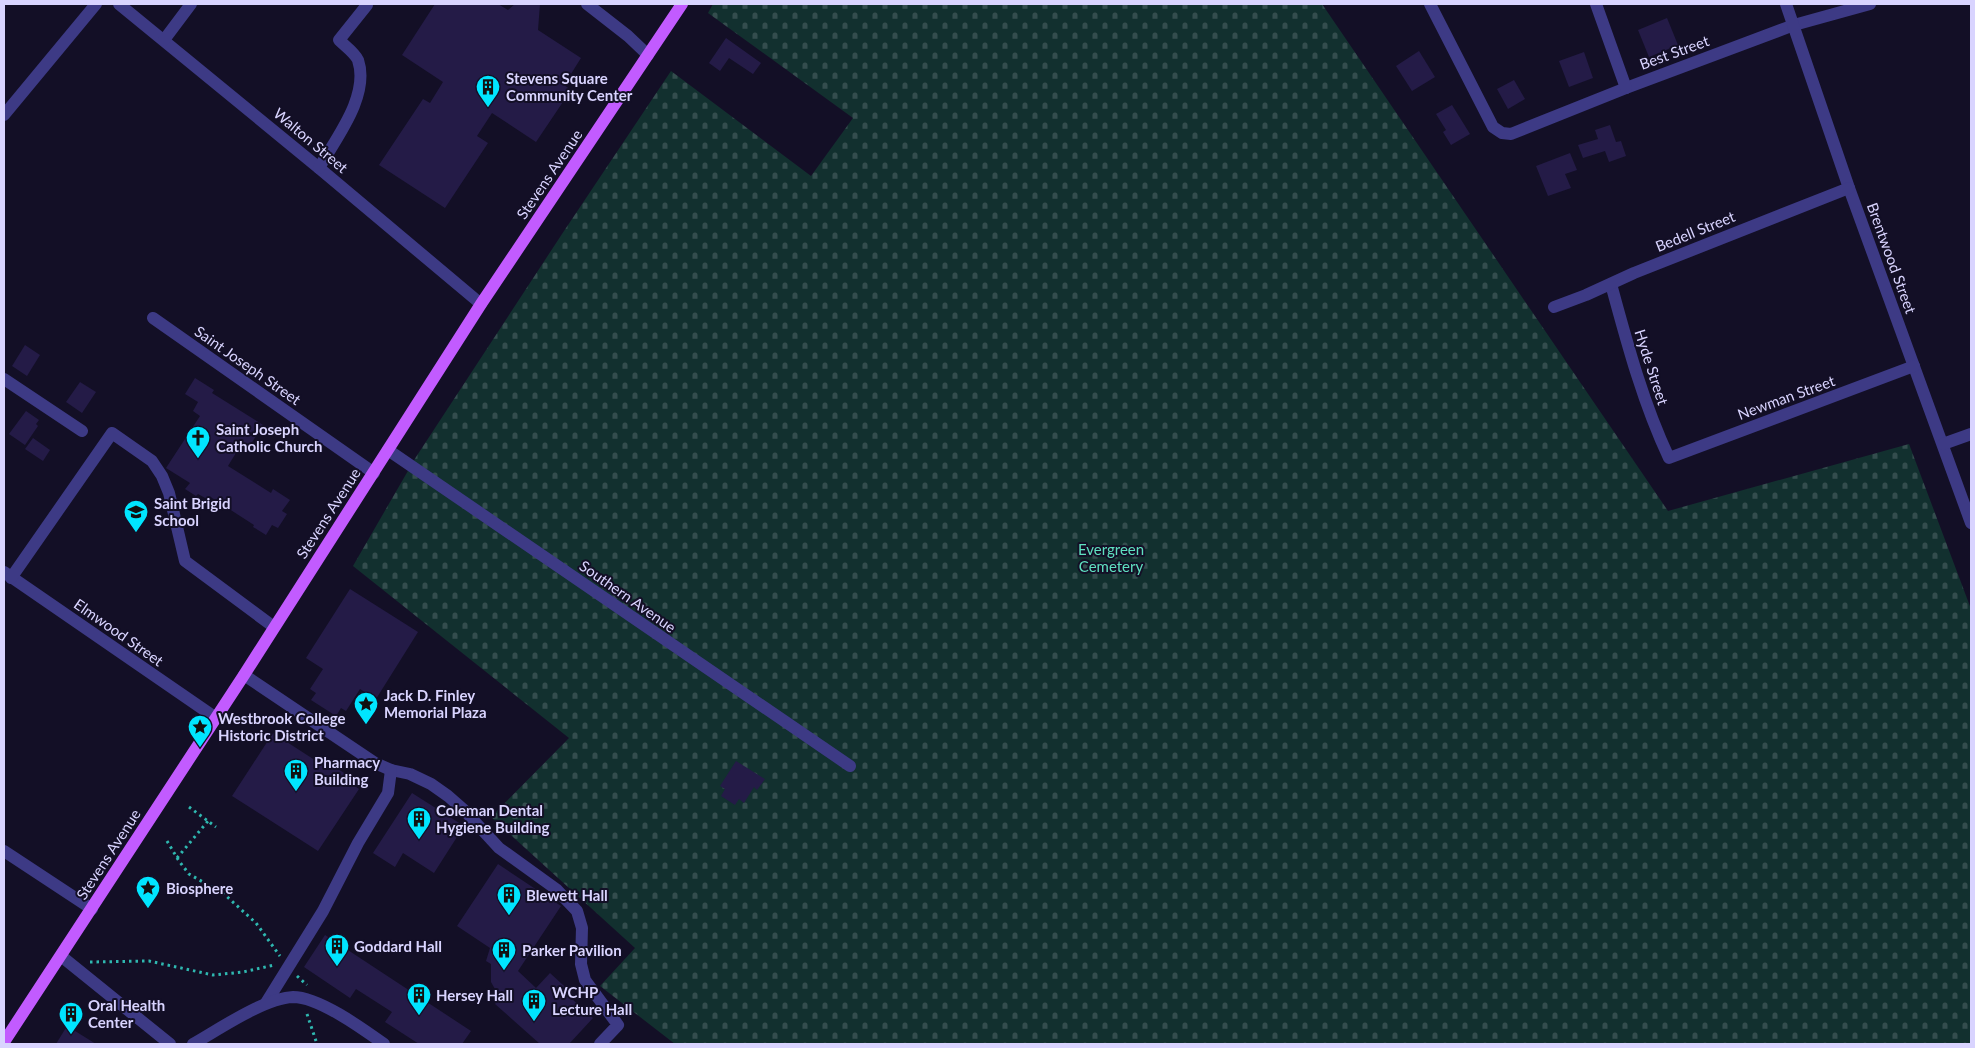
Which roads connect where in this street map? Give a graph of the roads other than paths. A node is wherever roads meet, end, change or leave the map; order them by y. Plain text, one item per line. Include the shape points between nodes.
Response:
1 (96, 4) edge
2 (119, 4) edge
3 (191, 4) edge
4 (365, 4) edge
5 (587, 4) edge
6 (682, 4) edge
7 (1430, 4) edge
8 (1596, 4) edge
9 (1786, 4) edge
10 (1870, 4) edge
11 (1794, 25) junction
12 (164, 40) junction
13 (648, 54) junction
14 (1626, 88) junction
15 (4, 116) edge
16 (319, 168) junction
17 (1849, 188) junction
18 (1611, 284) junction
19 (481, 304) junction
20 (1554, 307) dead end
21 (153, 318) dead end
22 (1914, 366) junction
23 (4, 380) edge
24 (82, 431) dead end
25 (1971, 434) edge
26 (1943, 444) junction
27 (388, 450) junction
28 (1669, 458) joint
29 (374, 473) junction
30 (1971, 523) edge
31 (8, 575) edge
32 (274, 627) junction
33 (244, 675) junction
34 (216, 718) junction
35 (850, 766) dead end
36 (391, 770) junction
37 (4, 850) edge
38 (92, 909) junction
39 (61, 956) junction
40 (266, 1004) junction
41 (4, 1042) edge
42 (167, 1043) edge
43 (193, 1044) edge
44 (384, 1044) edge
45 (600, 1044) edge

1 - 15 street
2 - 12 street, Walton Street
3 - 12 street
4 - 16 street via 367,6 339,40 357,58 361,83 355,106
5 - 13 street
6 - 13 main road, Stevens Avenue
7 - 14 street, Best Street via 1493,127 1502,133 1511,134
8 - 14 street
9 - 11 street, Brentwood Street
10 - 11 street, Best Street
11 - 14 street, Best Street
11 - 17 street, Brentwood Street
12 - 16 street, Walton Street
13 - 19 main road, Stevens Avenue
16 - 19 street, Walton Street
17 - 18 street, Bedell Street
17 - 22 street, Brentwood Street
18 - 20 street, Bedell Street
18 - 28 street, Hyde Street via 1645,400
19 - 27 main road, Stevens Avenue
21 - 29 street, Saint Joseph Street
22 - 26 street, Brentwood Street
22 - 28 street, Newman Street
23 - 24 street
25 - 26 street
26 - 30 street, Brentwood Street
27 - 29 main road, Stevens Avenue
27 - 35 street, Southern Avenue
29 - 32 main road, Stevens Avenue
31 - 32 street via 112,433 152,461 162,476 185,560
31 - 34 street, Elmwood Street
32 - 33 main road, Stevens Avenue
33 - 34 main road, Stevens Avenue
33 - 36 street via 375,763
34 - 38 main road, Stevens Avenue
36 - 40 street via 388,793
36 - 45 street via 410,774 431,784 464,810 499,848 556,889 577,911 582,928 585,980 618,1025
37 - 38 street
38 - 39 main road, Stevens Avenue
39 - 41 main road, Stevens Avenue
39 - 42 street
40 - 43 street
40 - 44 street via 293,998 326,1007

